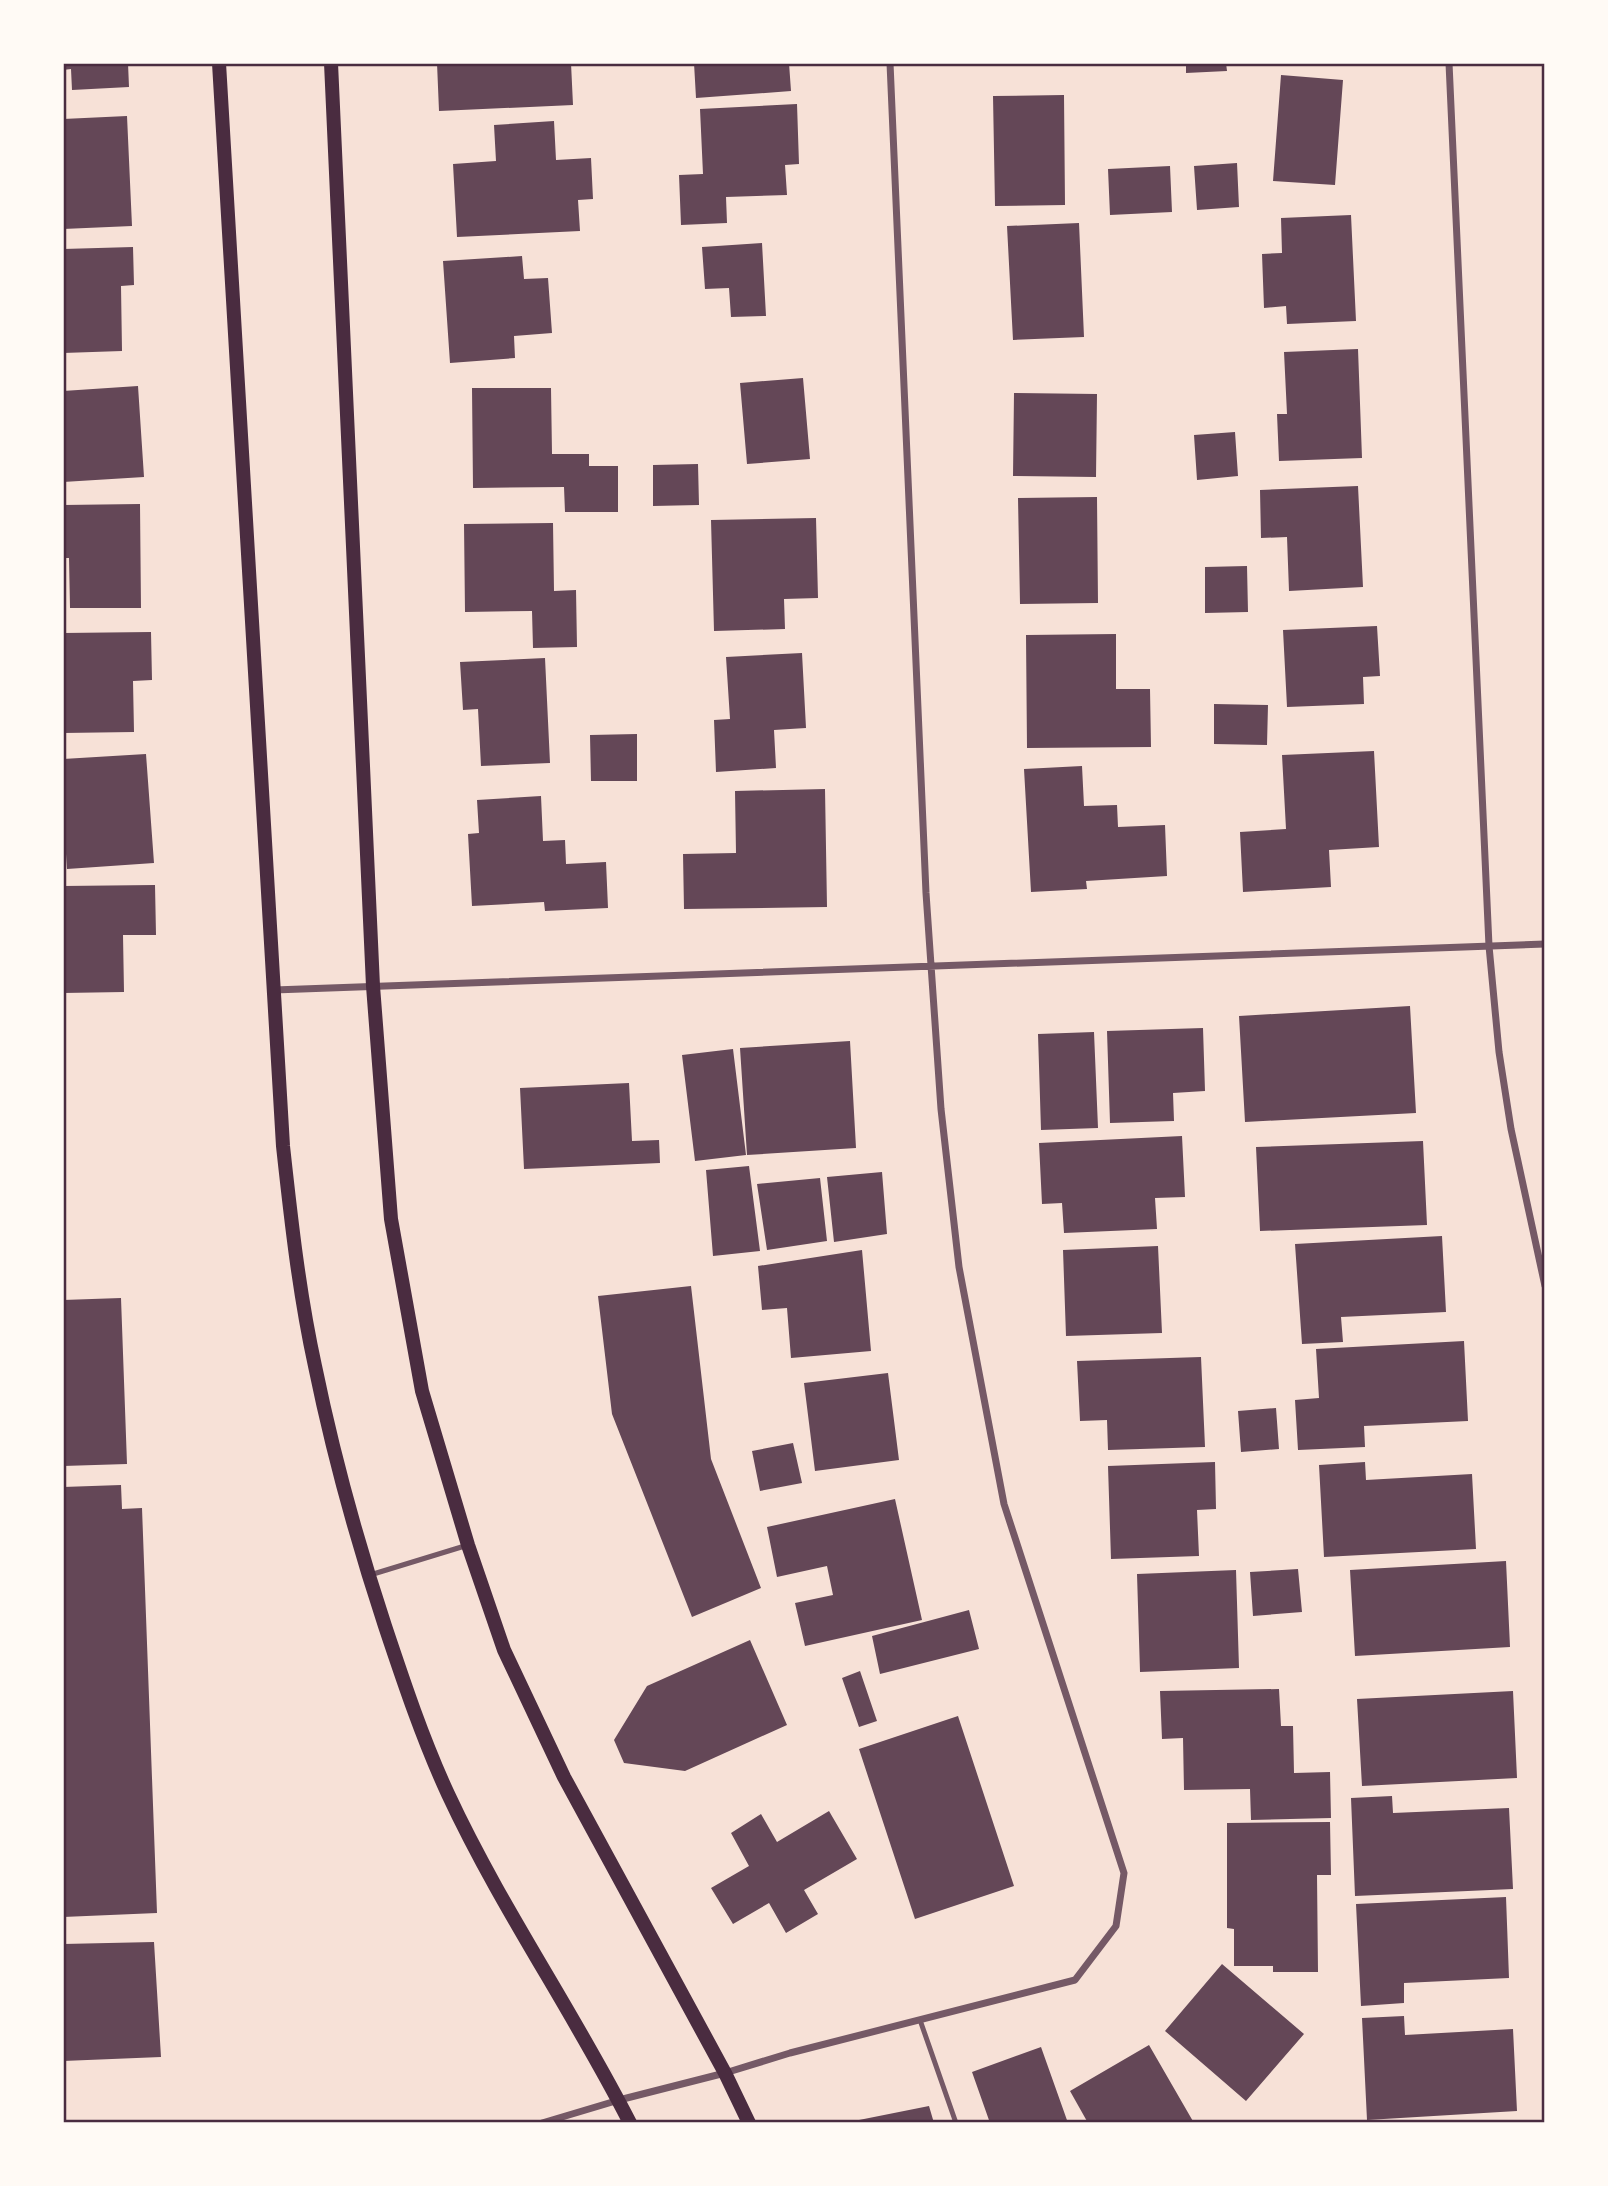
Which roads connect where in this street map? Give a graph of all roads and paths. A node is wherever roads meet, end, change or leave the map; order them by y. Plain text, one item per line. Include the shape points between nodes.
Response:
1 (219, 63) edge
2 (331, 63) edge
3 (890, 63) edge
4 (1449, 63) edge
5 (1545, 944) edge
6 (1489, 946) junction
7 (931, 966) junction
8 (373, 986) junction
9 (274, 990) junction
10 (1545, 1286) edge
11 (468, 1545) junction
12 (369, 1575) junction
13 (920, 2020) junction
14 (725, 2073) junction
15 (619, 2101) junction
16 (542, 2123) edge
17 (630, 2123) edge
18 (749, 2123) edge
19 (956, 2123) edge

1 - 9 main road
2 - 8 main road
3 - 7 street
4 - 6 street
5 - 6 street
6 - 7 street
6 - 10 street via 1505,1090
7 - 8 street
7 - 13 street via 959,1267 1004,1504 1124,1873 1116,1926 1075,1980
8 - 9 street
8 - 11 main road via 391,1219 422,1391
9 - 12 main road via 294,1241 314,1364
11 - 12 lane
11 - 14 main road via 504,1650 564,1777
12 - 15 main road via 447,1792 482,1864
13 - 14 street
13 - 19 lane
14 - 15 street
14 - 18 main road
15 - 16 street
15 - 17 main road

